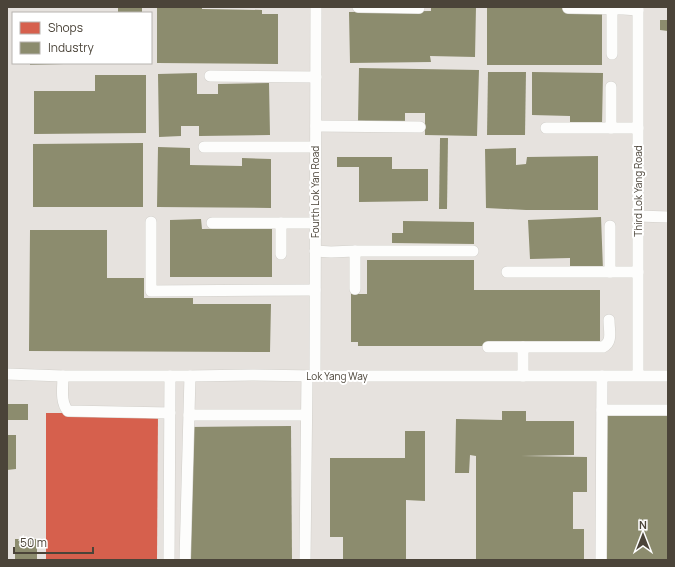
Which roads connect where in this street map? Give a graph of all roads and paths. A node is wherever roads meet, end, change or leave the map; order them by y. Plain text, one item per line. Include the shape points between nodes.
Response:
1 (316, 7) edge
2 (358, 7) edge
3 (419, 8) dead end
4 (568, 8) dead end
5 (638, 8) edge
6 (612, 9) junction
7 (612, 54) dead end
8 (210, 76) dead end
9 (316, 77) junction
10 (611, 87) dead end
11 (316, 126) junction
12 (420, 127) dead end
13 (546, 128) dead end
14 (611, 128) junction
15 (638, 128) junction
16 (204, 147) dead end
17 (315, 147) junction
18 (638, 216) junction
19 (668, 216) edge
20 (151, 222) dead end
21 (281, 222) junction
22 (315, 222) junction
23 (212, 223) dead end
24 (610, 226) dead end
25 (315, 251) junction
26 (355, 251) junction
27 (473, 251) dead end
28 (281, 254) dead end
29 (507, 272) dead end
30 (610, 272) junction
31 (638, 272) junction
32 (355, 289) dead end
33 (315, 290) junction
34 (609, 320) dead end
35 (488, 347) dead end
36 (523, 348) junction
37 (7, 374) edge
38 (638, 375) junction
39 (63, 376) junction
40 (170, 376) junction
41 (190, 376) junction
42 (311, 376) junction
43 (523, 376) junction
44 (602, 376) junction
45 (668, 376) edge
46 (602, 410) junction
47 (668, 410) edge
48 (170, 413) junction
49 (189, 415) junction
50 (306, 415) junction
51 (169, 560) edge
52 (185, 560) edge
53 (306, 560) edge
54 (601, 560) edge

1 - 9 street, Fourth Lok Yan Road
2 - 3 street
4 - 6 street
5 - 6 street
5 - 15 street, Third Lok Yang Road
6 - 7 street
8 - 9 street
9 - 11 street, Fourth Lok Yan Road
10 - 14 street
11 - 12 street
11 - 17 street, Fourth Lok Yan Road
13 - 14 street
14 - 15 street
15 - 18 street, Third Lok Yang Road
16 - 17 street
17 - 22 street, Fourth Lok Yan Road
18 - 19 street
18 - 31 street, Third Lok Yang Road
20 - 33 street via 151,291
21 - 22 street
21 - 23 street
21 - 28 street
22 - 25 street, Fourth Lok Yan Road
24 - 30 street
25 - 26 street
25 - 33 street, Fourth Lok Yan Road
26 - 27 street
26 - 32 street
29 - 30 street
30 - 31 street
31 - 38 street, Third Lok Yang Road
33 - 42 street, Fourth Lok Yan Road
34 - 36 street via 610,340 605,347
35 - 36 street
36 - 43 street
37 - 39 street, Lok Yang Way
38 - 44 street, Lok Yang Way
38 - 45 street, Lok Yang Way
39 - 40 street, Lok Yang Way
39 - 48 street via 63,401 68,411
40 - 41 street, Lok Yang Way
40 - 48 street
41 - 42 street, Lok Yang Way
41 - 49 street
42 - 43 street, Lok Yang Way
42 - 50 street, Fourth Lok Yan Road
43 - 44 street, Lok Yang Way
44 - 46 street
46 - 47 street
46 - 54 street
48 - 51 street
49 - 50 street
49 - 52 street
50 - 53 street, Fourth Lok Yan Road

